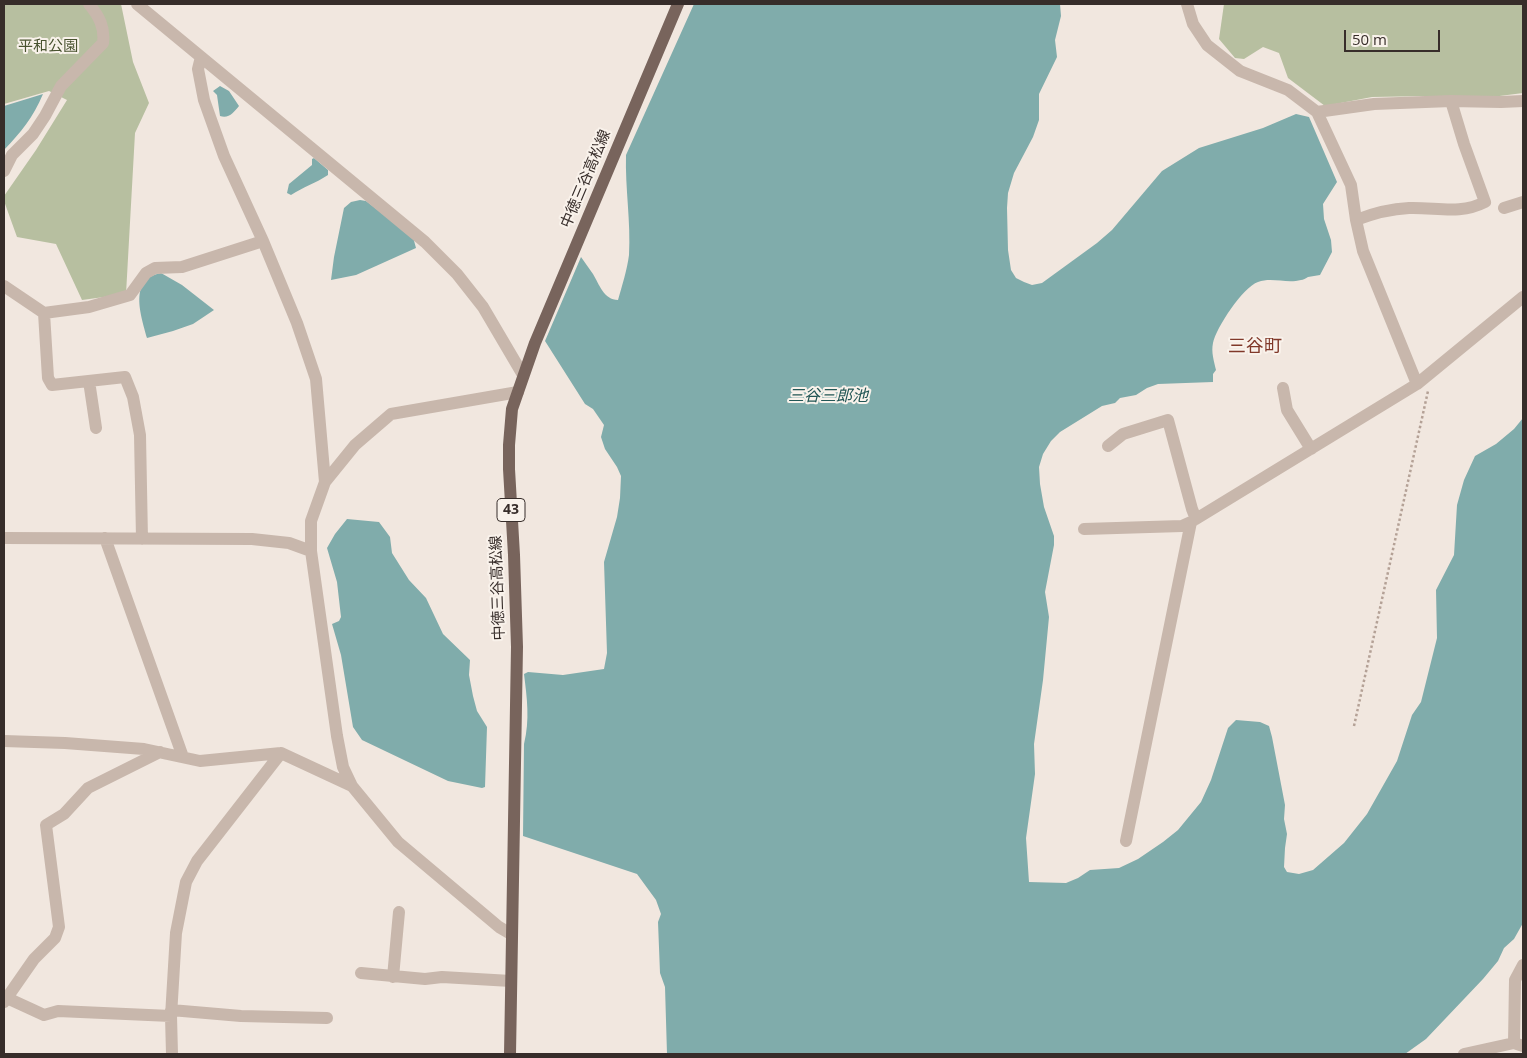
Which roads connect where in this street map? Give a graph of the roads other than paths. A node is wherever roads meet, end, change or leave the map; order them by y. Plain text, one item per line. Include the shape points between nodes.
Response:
1 (89, 4) edge
2 (138, 4) edge
3 (678, 4) edge
4 (1187, 4) edge
5 (201, 57) junction
6 (1452, 101) junction
7 (1523, 101) edge
8 (1317, 112) junction
9 (4, 171) edge
10 (1523, 202) edge
11 (1504, 208) dead end
12 (1356, 220) junction
13 (264, 241) junction
14 (4, 286) edge
15 (1523, 297) edge
16 (44, 313) junction
17 (524, 375) junction
18 (1422, 380) junction
19 (89, 381) junction
20 (1283, 388) dead end
21 (518, 392) junction
22 (96, 428) dead end
23 (1108, 446) dead end
24 (1311, 449) junction
25 (325, 482) junction
26 (1194, 521) junction
27 (1084, 529) dead end
28 (4, 538) edge
29 (106, 538) junction
30 (142, 539) junction
31 (311, 551) junction
32 (4, 741) edge
33 (160, 752) junction
34 (281, 753) junction
35 (183, 757) junction
36 (352, 786) junction
37 (1126, 841) dead end
38 (399, 912) dead end
39 (512, 934) junction
40 (1523, 966) edge
41 (362, 973) dead end
42 (392, 977) junction
43 (511, 981) junction
44 (5, 1000) edge
45 (171, 1013) junction
46 (328, 1018) dead end
47 (1519, 1044) edge
48 (172, 1054) edge
49 (510, 1054) edge
50 (1464, 1054) edge

1 - 9 street via 102,24 103,43 61,86 33,134 12,155
2 - 5 street
3 - 17 main road, 中徳三谷高松線 / 43
4 - 8 street via 1192,24 1207,45 1240,71 1288,90
5 - 13 street via 198,69 204,100 224,156
5 - 17 street via 425,242 457,274 483,307
6 - 7 street
6 - 8 street via 1374,104
6 - 12 street via 1485,202 1460,210 1410,208 1380,211
8 - 12 street via 1351,185
10 - 11 street
12 - 18 street via 1363,251
13 - 16 street via 182,267 155,268 146,272 130,295 89,307
13 - 25 street via 316,379
14 - 16 street
15 - 18 street
16 - 19 street via 48,378 52,385
17 - 21 main road, 中徳三谷高松線 / 43
18 - 24 street
19 - 22 street
19 - 30 street via 125,377 133,397 140,435
20 - 24 street via 1287,410
21 - 25 street via 391,414 355,445
21 - 39 main road, 中徳三谷高松線 / 43 via 512,410 509,445 517,647
23 - 26 street via 1122,434 1168,420
24 - 26 street
25 - 31 street via 311,521
26 - 27 street via 1182,526
26 - 37 street
28 - 29 street
29 - 30 street
29 - 35 street
30 - 31 street via 252,539 289,543
31 - 36 street via 337,736 343,768
32 - 33 street
33 - 35 street
33 - 44 street via 88,788 64,814 46,825 59,927 55,938 34,959
34 - 35 street via 200,761
34 - 36 street
34 - 45 street via 197,861 186,882 176,933
36 - 39 street via 398,842 499,927
38 - 42 street
39 - 43 main road, 中徳三谷高松線 / 43
40 - 47 street via 1515,980
41 - 42 street
42 - 43 street via 426,979 442,976
43 - 49 main road, 中徳三谷高松線 / 43
44 - 45 street via 44,1015 58,1011
45 - 46 street
45 - 48 street
47 - 50 street

